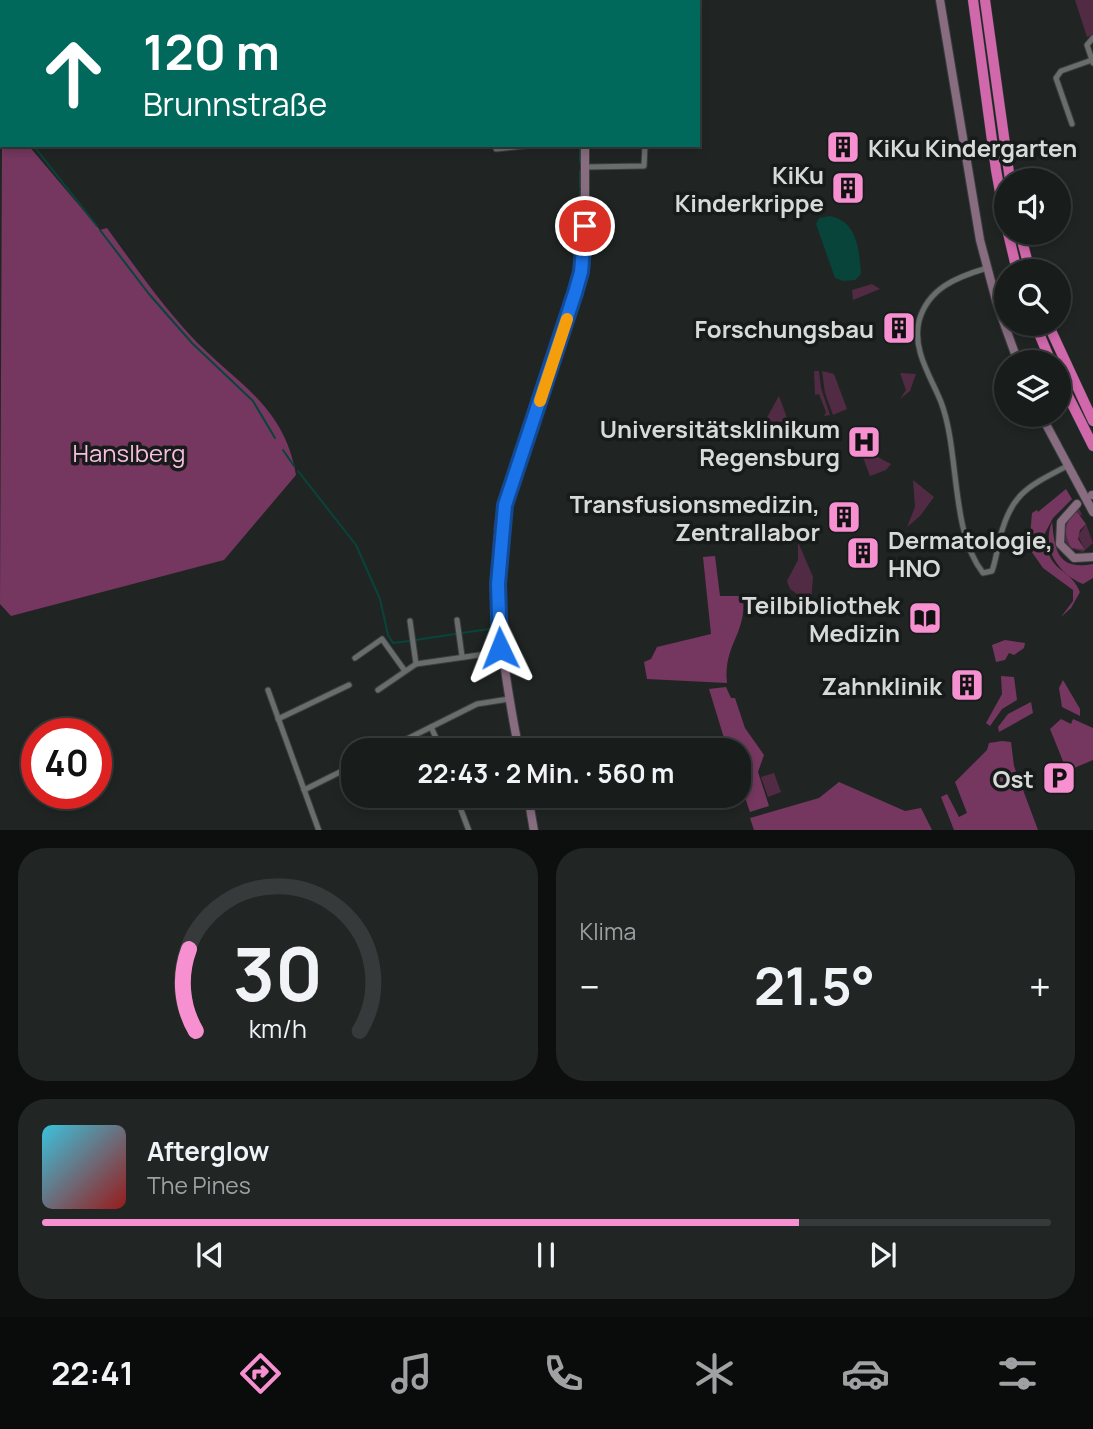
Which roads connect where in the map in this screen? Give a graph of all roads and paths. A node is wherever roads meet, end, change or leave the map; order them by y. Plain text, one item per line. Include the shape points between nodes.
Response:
1 (940, 0) edge
2 (973, 0) edge
3 (985, 0) edge
4 (1093, 38) edge
5 (1092, 61) edge
6 (1072, 124) dead end
7 (496, 147) edge
8 (515, 147) edge
9 (585, 147) edge
10 (645, 147) edge
11 (585, 167) junction
12 (996, 168) edge
13 (1008, 168) edge
14 (987, 268) junction
15 (1054, 336) edge
16 (1014, 350) edge
17 (1071, 402) edge
18 (1093, 421) edge
19 (1047, 427) edge
20 (1093, 446) edge
21 (1067, 466) junction
22 (1077, 504) dead end
23 (1093, 512) edge
24 (1093, 557) edge
25 (457, 620) dead end
26 (410, 621) dead end
27 (498, 652) junction
28 (462, 656) junction
29 (355, 658) dead end
30 (416, 664) junction
31 (405, 671) junction
32 (349, 685) dead end
33 (268, 690) dead end
34 (378, 690) dead end
35 (509, 699) junction
36 (278, 719) junction
37 (431, 727) junction
38 (409, 738) edge
39 (436, 738) edge
40 (516, 738) edge
41 (341, 772) edge
42 (304, 790) junction
43 (460, 808) edge
44 (530, 808) edge
45 (319, 830) edge
46 (469, 830) edge
47 (534, 830) edge

1 - 14 street
2 - 12 highway
3 - 13 highway
4 - 5 street via 1087,45
5 - 6 street via 1060,71 1056,79
7 - 8 street
9 - 11 street
10 - 11 street via 644,166
11 - 27 street via 581,272 505,505 499,554
14 - 16 street
14 - 21 street via 936,291 924,308 918,331 921,357 947,421 961,517 983,573 992,571 1004,522 1017,497
15 - 18 highway
17 - 20 highway
19 - 21 street
21 - 23 street
22 - 24 street via 1061,522 1060,544 1074,558
25 - 28 street
26 - 30 street
27 - 28 street
27 - 35 street
28 - 30 street
29 - 31 street via 382,639
30 - 31 street
31 - 34 street
32 - 36 street
33 - 36 street
35 - 37 street via 477,704
35 - 40 street
36 - 42 street
37 - 38 street
37 - 39 street
41 - 42 street
42 - 45 street
43 - 46 street
44 - 47 street

